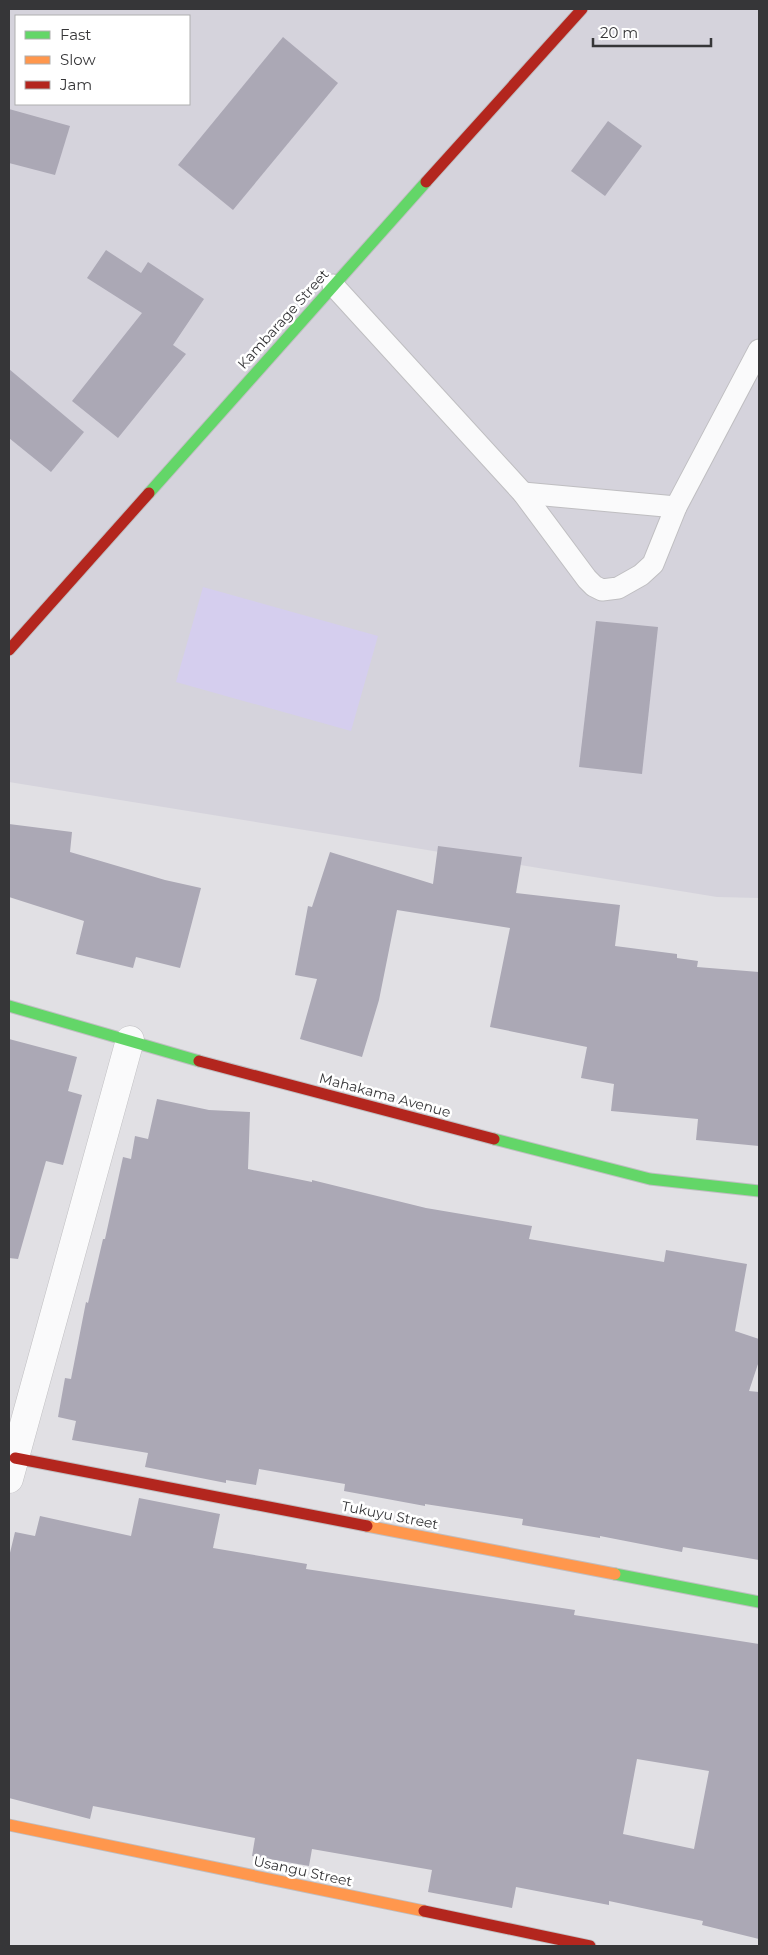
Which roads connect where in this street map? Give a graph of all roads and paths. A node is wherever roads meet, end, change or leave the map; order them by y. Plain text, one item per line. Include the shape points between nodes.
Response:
1 (582, 9) edge
2 (333, 285) junction
3 (759, 350) edge
4 (523, 493) junction
5 (676, 507) junction
6 (9, 650) edge
7 (9, 1006) edge
8 (130, 1040) junction
9 (759, 1191) edge
10 (12, 1468) edge
11 (759, 1602) edge
12 (9, 1825) edge
13 (590, 1946) edge

1 - 2 street, Kambarage Street
2 - 4 lane
2 - 6 street, Kambarage Street
3 - 5 lane
4 - 5 lane
4 - 5 lane via 587,580 602,590 631,582 653,564
7 - 8 street, Mahakama Avenue
8 - 9 street, Mahakama Avenue via 245,1074 650,1179
8 - 10 street
10 - 11 street, Tukuyu Street
12 - 13 street, Usangu Street

